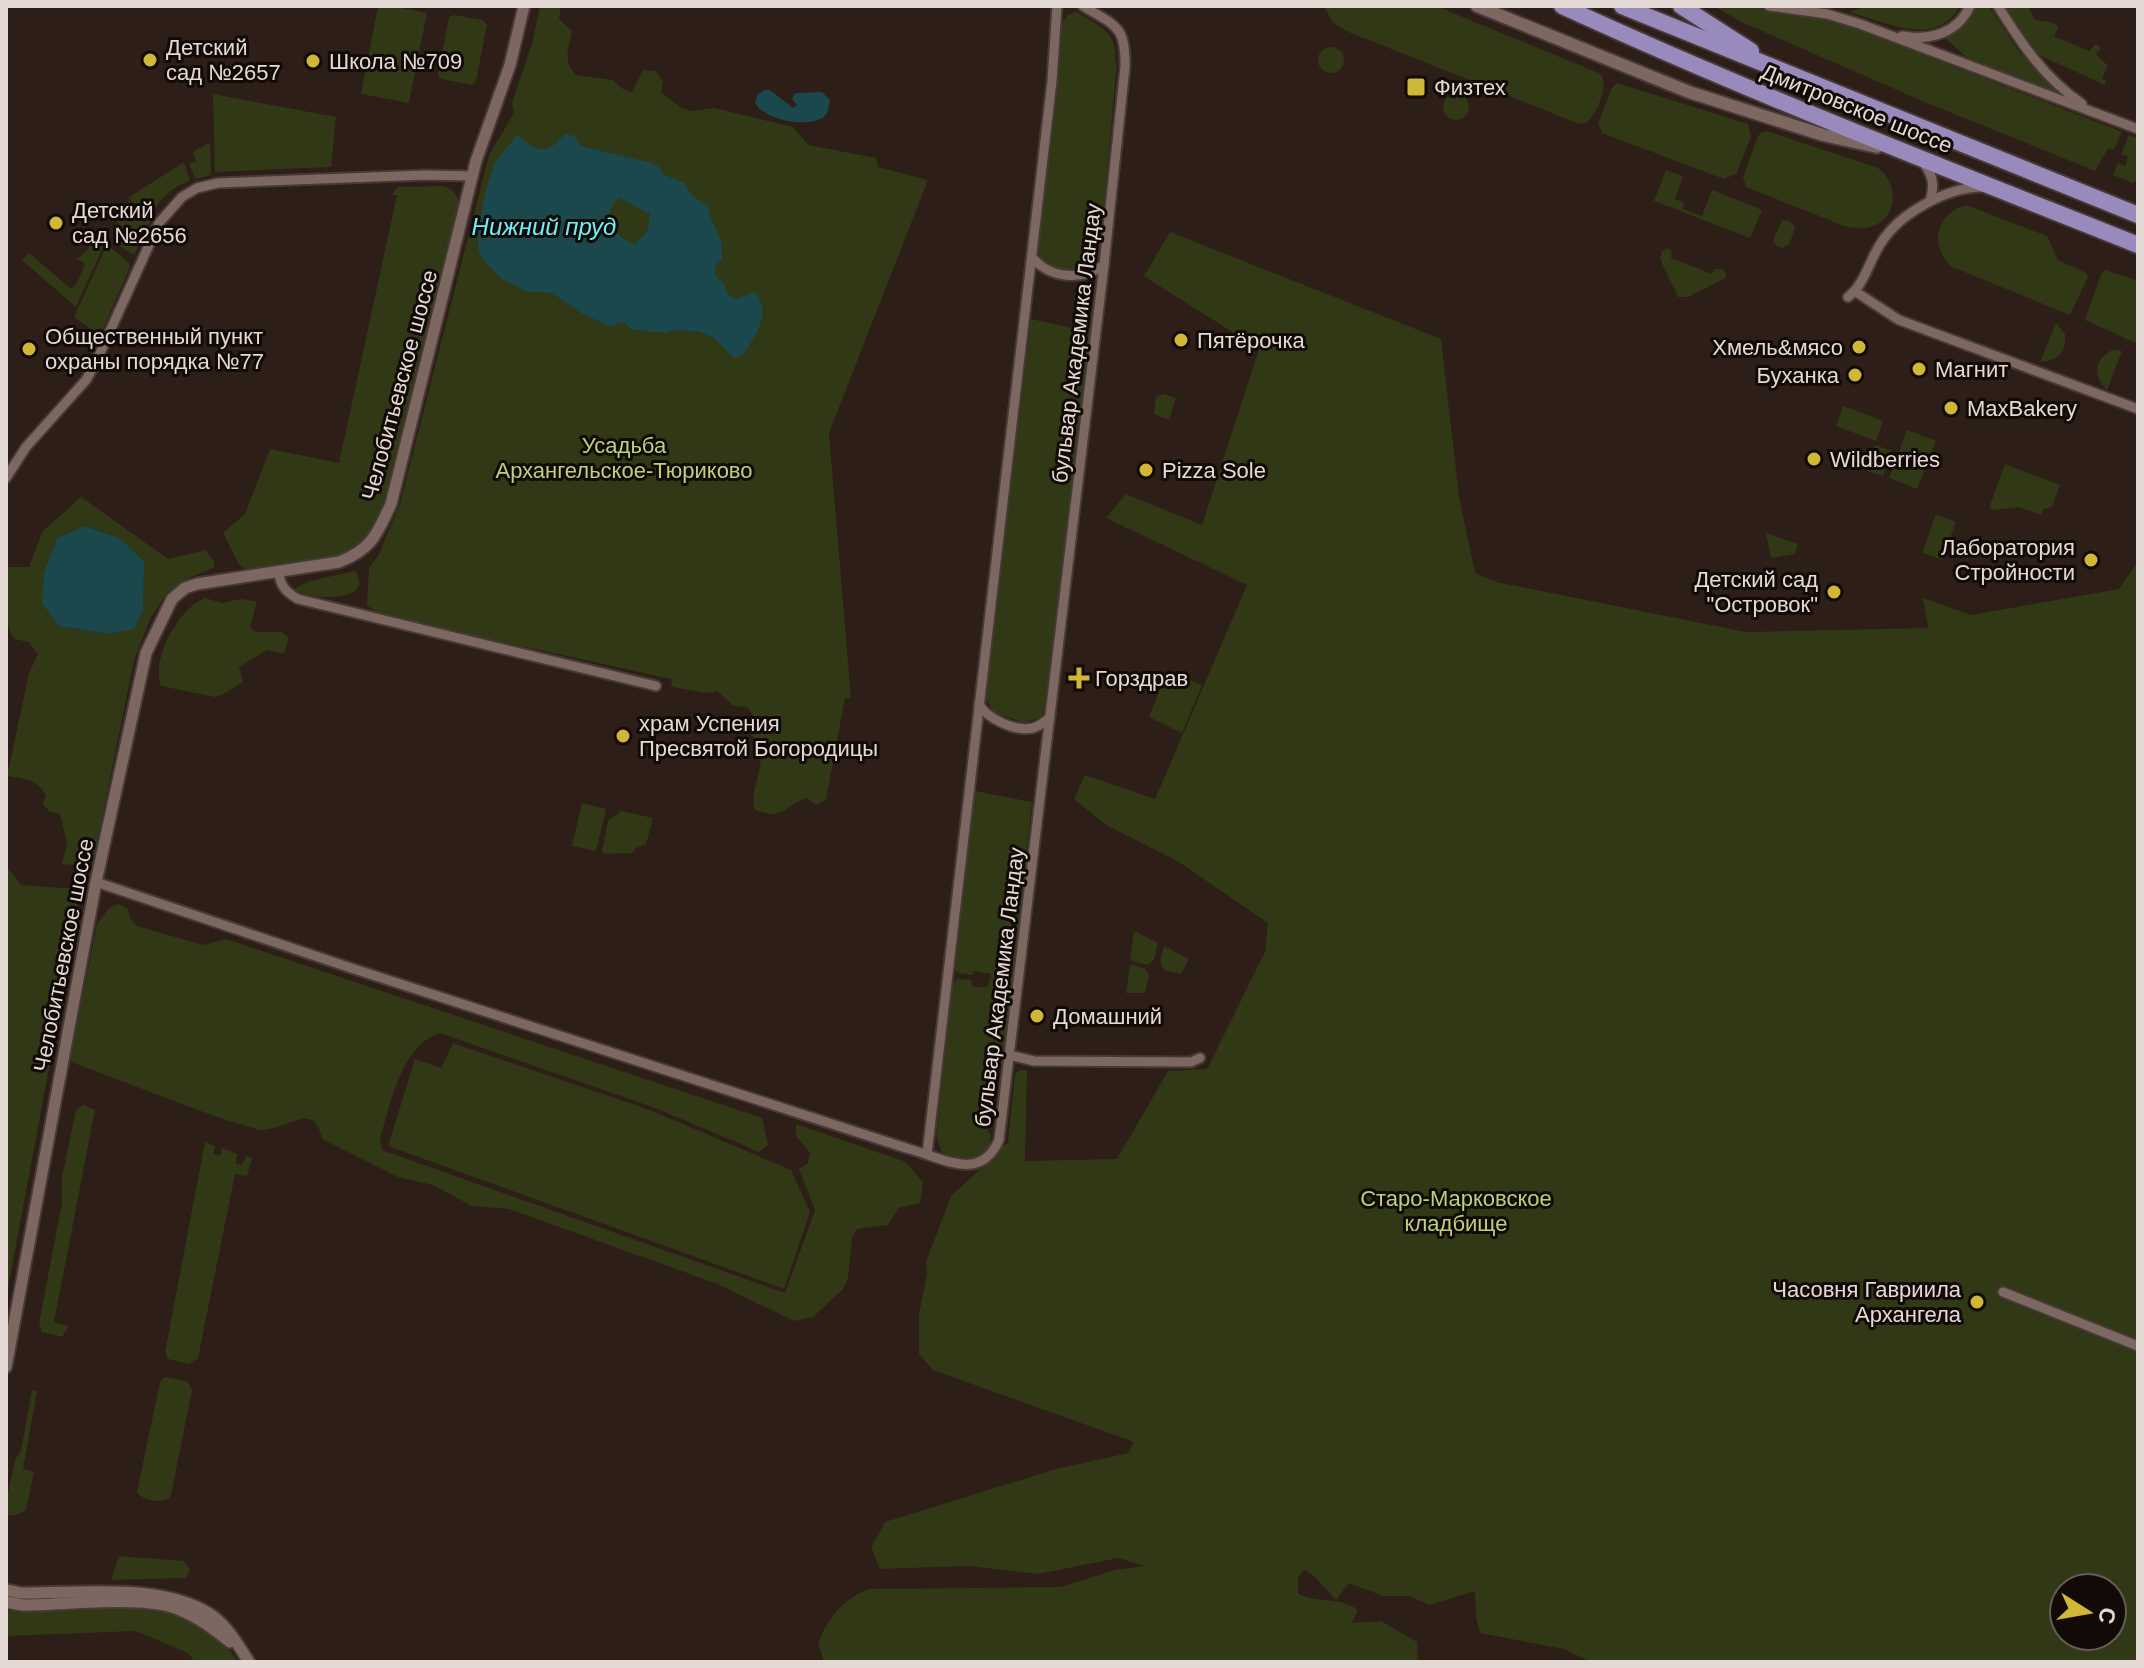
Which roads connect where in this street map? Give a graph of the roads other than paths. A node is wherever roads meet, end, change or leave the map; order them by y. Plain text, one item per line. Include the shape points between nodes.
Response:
1 (524, 6) edge
2 (1057, 6) edge
3 (1083, 6) edge
4 (1477, 6) edge
5 (1562, 6) edge
6 (1622, 6) edge
7 (1681, 6) edge
8 (1769, 6) edge
9 (1970, 6) edge
10 (1998, 6) edge
11 (1882, 33) junction
12 (1804, 81) junction
13 (2091, 110) junction
14 (2138, 129) edge
15 (1914, 156) junction
16 (472, 176) junction
17 (1992, 187) junction
18 (1930, 201) junction
19 (2138, 215) edge
20 (2138, 245) edge
21 (1032, 257) junction
22 (1104, 265) junction
23 (2138, 409) edge
24 (6, 478) edge
25 (279, 572) junction
26 (656, 686) dead end
27 (979, 704) junction
28 (1050, 717) junction
29 (96, 882) junction
30 (1009, 1055) junction
31 (1200, 1058) dead end
32 (927, 1154) junction
33 (2003, 1292) dead end
34 (2138, 1346) edge
35 (6, 1367) edge
36 (6, 1592) edge
37 (6, 1602) edge
38 (247, 1658) edge

1 - 16 street, Челобитьевское шоссе
2 - 21 street
3 - 22 street, бульвар Академика Ландау via 1117,28 1125,40
4 - 15 main road via 1689,92 1823,135
5 - 15 highway, Дмитровское шоссе
6 - 12 highway, Дмитровское шоссе
7 - 12 highway
8 - 11 street via 1827,14
9 - 11 street via 1959,22 1939,35
10 - 13 street via 2041,70
11 - 13 street
12 - 19 highway, Дмитровское шоссе
13 - 14 street
15 - 17 highway, Дмитровское шоссе
15 - 18 street via 1933,177
16 - 24 street via 230,182 209,184 182,197 159,223 91,371
16 - 25 street, Челобитьевское шоссе via 391,504 381,526 356,556
17 - 18 street
17 - 20 highway, Дмитровское шоссе
18 - 23 street via 1892,230 1852,295 1899,320
21 - 22 street via 1046,271 1081,276
21 - 27 street
22 - 28 street, бульвар Академика Ландау
25 - 26 street via 280,584 298,599
25 - 29 street, Челобитьевское шоссе via 197,584 172,599 146,653
27 - 28 street via 992,718 1019,728 1036,727
27 - 32 street
28 - 30 street, бульвар Академика Ландау
29 - 32 street
29 - 35 street, Челобитьевское шоссе
30 - 31 street via 1034,1061
30 - 32 street, бульвар Академика Ландау via 999,1140 990,1157 966,1165
33 - 34 street
36 - 38 street via 128,1593 174,1599 211,1615
37 - 38 street via 170,1607 214,1629

